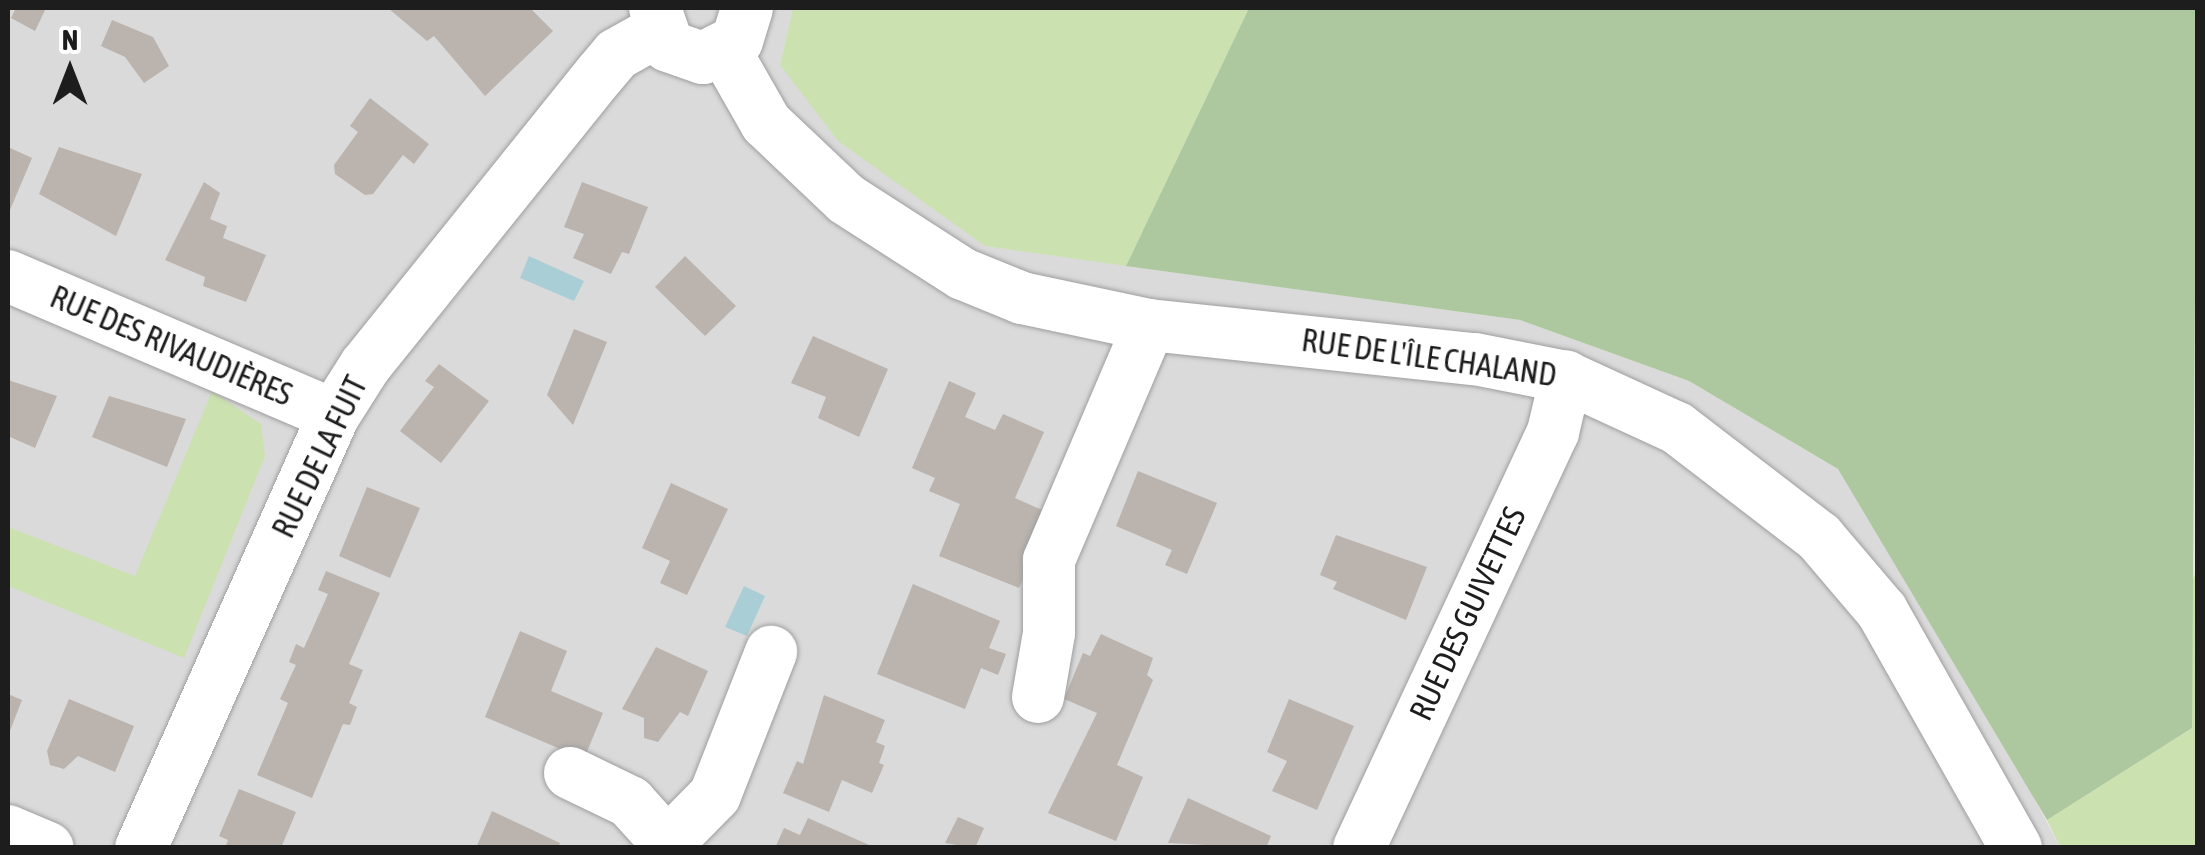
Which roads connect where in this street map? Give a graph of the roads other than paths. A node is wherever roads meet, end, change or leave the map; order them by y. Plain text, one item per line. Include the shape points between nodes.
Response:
1 (656, 19) edge
2 (736, 29) edge
3 (8, 276) edge
4 (1149, 325) junction
5 (1566, 377) junction
6 (334, 415) junction
7 (771, 652) dead end
8 (1038, 697) dead end
9 (570, 772) dead end
10 (8, 830) edge
11 (665, 845) edge
12 (48, 848) edge
13 (140, 848) edge
14 (1359, 848) edge
15 (2016, 848) edge

1 - 2 street via 684,56
1 - 6 street, RUE DE LA FUIT via 600,74 365,366
2 - 4 street, RUE DE L'ÎLE CHALAND via 766,122 846,199 963,274 1022,298
3 - 6 street, RUE DES RIVAUDIÈRES
4 - 5 street, RUE DE L'ÎLE CHALAND via 1436,354
4 - 8 street via 1053,546
5 - 14 street, RUE DES GUIVETTES via 1553,432
5 - 15 street, RUE DE L'ÎLE CHALAND via 1677,428 1819,537 1882,611
6 - 13 street, RUE DE LA FUIT
7 - 11 street via 714,796
9 - 11 street via 630,802
10 - 12 street

